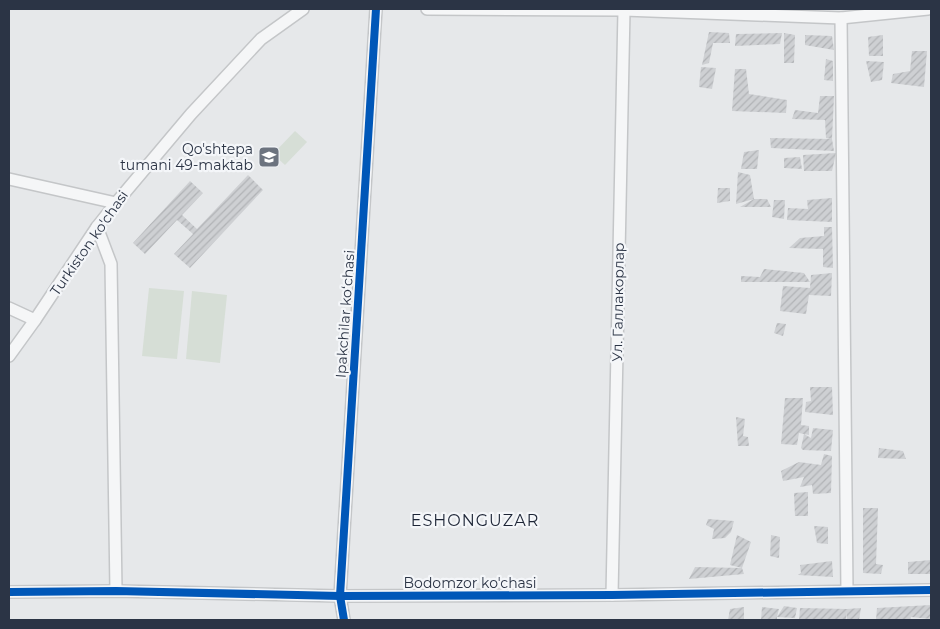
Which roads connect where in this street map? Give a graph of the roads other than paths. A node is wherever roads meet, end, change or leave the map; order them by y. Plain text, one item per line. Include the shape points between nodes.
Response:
1 (281, 9) edge
2 (303, 9) edge
3 (376, 9) edge
4 (426, 9) edge
5 (928, 9) edge
6 (624, 10) edge
7 (291, 17) junction
8 (841, 18) junction
9 (9, 179) edge
10 (116, 203) junction
11 (97, 227) junction
12 (9, 308) edge
13 (35, 320) junction
14 (9, 356) edge
15 (116, 590) junction
16 (931, 590) edge
17 (847, 591) junction
18 (9, 592) edge
19 (612, 595) junction
20 (340, 596) junction
21 (344, 620) edge

1 - 7 street
2 - 7 street, Turkiston ko'chasi
3 - 20 street, Ipakchilar koʻchasi
4 - 6 street
5 - 8 street
6 - 8 street
6 - 19 street, Ул. Галлакорлар
7 - 10 street, Turkiston ko'chasi via 261,39 191,114
8 - 17 street
9 - 10 street
10 - 11 street, Turkiston ko'chasi
11 - 13 street, Turkiston ko'chasi
11 - 15 street via 111,264
12 - 13 street
13 - 14 street, Turkiston ko'chasi
15 - 18 street, Bodomzor ko'chasi
15 - 20 street, Bodomzor ko'chasi
16 - 17 street, Bodomzor ko'chasi
17 - 19 street, Bodomzor ko'chasi
19 - 20 street, Bodomzor ko'chasi
20 - 21 street, Ipakchilar koʻchasi

